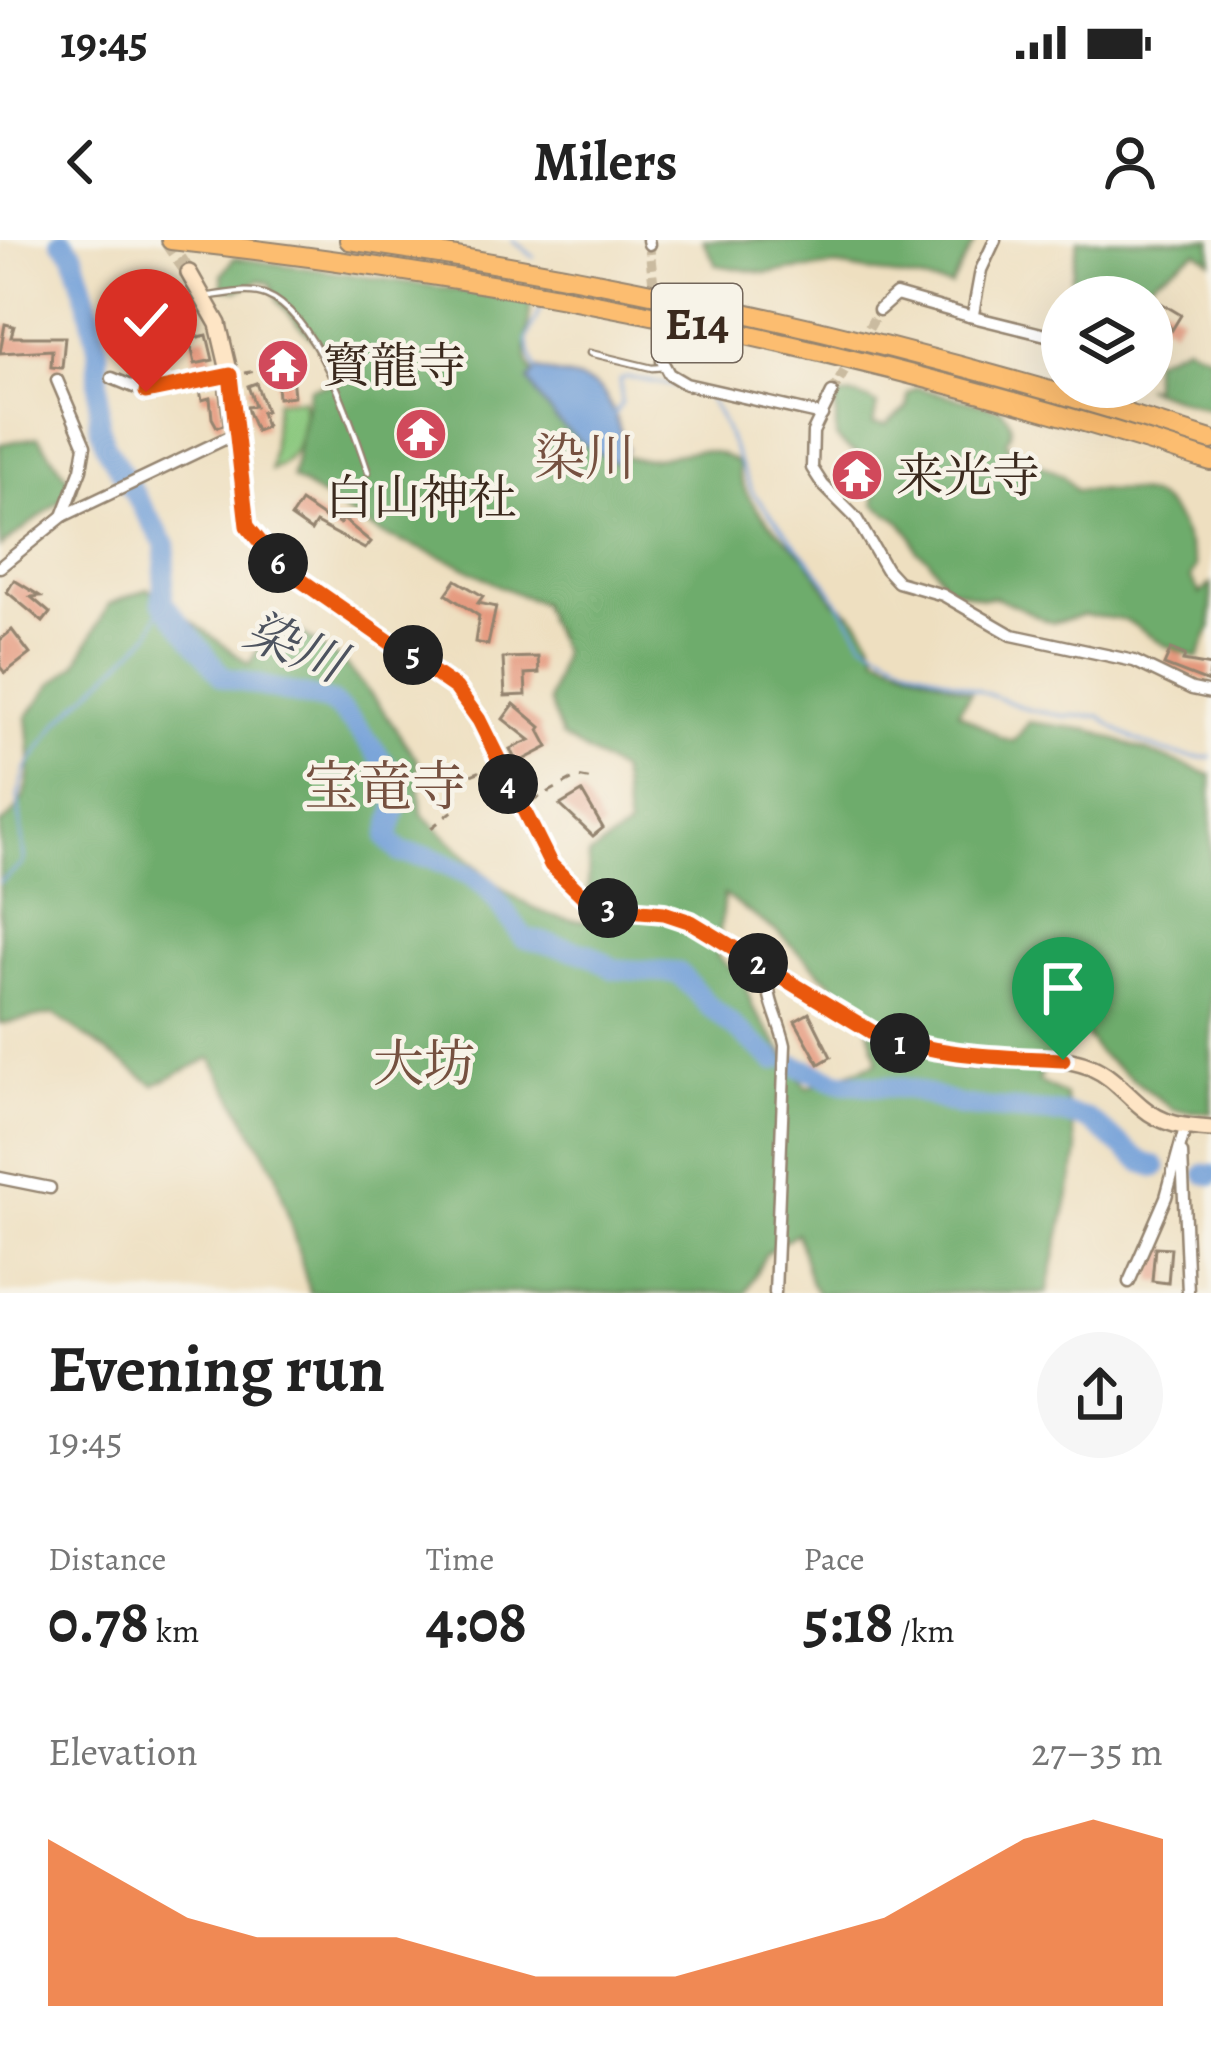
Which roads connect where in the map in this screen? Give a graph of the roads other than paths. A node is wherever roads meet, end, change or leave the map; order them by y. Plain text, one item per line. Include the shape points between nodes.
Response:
1 (171, 240) edge
2 (349, 240) edge
3 (994, 240) edge
4 (189, 273) tunnel mouth
5 (205, 297) junction
6 (879, 310) dead end
7 (969, 316) junction
8 (1041, 334) edge
9 (590, 353) dead end
10 (663, 364) joint
11 (230, 375) junction
12 (112, 378) dead end
13 (57, 380) dead end
14 (832, 393) tunnel mouth
15 (822, 415) junction
16 (235, 434) junction
17 (1211, 440) edge
18 (1211, 461) edge
19 (368, 472) dead end
20 (63, 516) junction
21 (0, 567) edge
22 (1211, 693) edge
23 (769, 969) junction
24 (1185, 1128) junction
25 (1211, 1129) edge
26 (1180, 1150) junction
27 (0, 1178) edge
28 (50, 1188) dead end
29 (1129, 1282) dead end
30 (775, 1293) edge
31 (1188, 1293) edge

1 - 18 highway, E14 via 426,272 736,331
2 - 17 highway, E14 via 741,310 920,353
3 - 7 street
4 - 5 main road
5 - 11 main road
5 - 19 lane via 261,292 290,310 344,407
6 - 7 street via 907,295
7 - 8 street
9 - 10 lane
10 - 15 street via 686,384
11 - 12 street via 146,392
11 - 16 main road
13 - 20 street via 85,446
14 - 15 street
15 - 22 street via 812,467 898,582 944,595 1012,634 1134,662
16 - 20 street
16 - 23 main road via 247,526 259,545 456,688 551,865 586,899 691,922
20 - 21 street
23 - 24 main road via 896,1042 1100,1071 1160,1120
23 - 30 street via 769,1003 785,1045
24 - 25 main road
24 - 26 street
26 - 29 street
26 - 31 street
27 - 28 street

